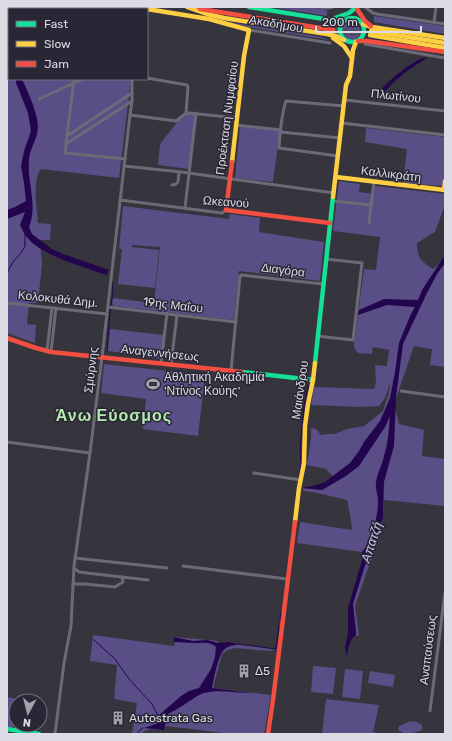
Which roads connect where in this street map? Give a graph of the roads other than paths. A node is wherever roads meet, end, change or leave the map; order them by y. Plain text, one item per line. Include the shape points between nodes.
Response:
1 (187, 7) edge
2 (191, 7) edge
3 (217, 7) edge
4 (248, 7) edge
5 (319, 7) edge
6 (328, 7) edge
7 (333, 7) edge
8 (365, 7) edge
9 (436, 7) edge
10 (355, 8) edge
11 (148, 9) edge
12 (346, 19) junction
13 (330, 20) junction
14 (358, 20) junction
15 (434, 22) junction
16 (363, 24) junction
17 (445, 24) edge
18 (249, 30) junction
19 (371, 31) junction
20 (327, 34) junction
21 (445, 38) edge
22 (344, 40) junction
23 (349, 42) junction
24 (357, 42) junction
25 (330, 43) dead end
26 (445, 43) edge
27 (365, 44) dead end
28 (445, 48) edge
29 (353, 49) junction
30 (445, 52) edge
31 (352, 58) junction
32 (445, 58) edge
33 (148, 78) edge
34 (132, 80) edge
35 (74, 81) edge
36 (132, 93) junction
37 (39, 99) dead end
38 (345, 100) junction
39 (132, 101) junction
40 (344, 106) junction
41 (445, 111) edge
42 (186, 113) junction
43 (196, 114) junction
44 (130, 115) junction
45 (237, 118) junction
46 (342, 123) junction
47 (236, 125) junction
48 (281, 131) junction
49 (445, 135) edge
50 (67, 136) junction
51 (340, 138) junction
52 (66, 144) junction
53 (338, 156) junction
54 (125, 160) junction
55 (124, 166) junction
56 (179, 172) junction
57 (189, 174) junction
58 (336, 177) junction
59 (230, 179) junction
60 (445, 181) edge
61 (374, 182) junction
62 (172, 185) dead end
63 (444, 190) edge
64 (334, 193) junction
65 (120, 200) junction
66 (333, 201) junction
67 (371, 205) junction
68 (185, 208) junction
69 (226, 210) junction
70 (330, 223) junction
71 (369, 223) dead end
72 (326, 259) junction
73 (323, 284) junction
74 (7, 303) edge
75 (108, 307) junction
76 (54, 308) junction
77 (167, 313) junction
78 (107, 314) junction
79 (177, 315) junction
80 (236, 322) junction
81 (317, 336) junction
82 (7, 338) edge
83 (49, 352) junction
84 (102, 357) junction
85 (161, 363) junction
86 (171, 364) junction
87 (231, 371) junction
88 (313, 380) junction
89 (401, 391) dead end
90 (445, 397) edge
91 (7, 442) edge
92 (90, 453) junction
93 (254, 473) dead end
94 (301, 480) junction
95 (75, 558) junction
96 (183, 566) dead end
97 (74, 568) junction
98 (167, 568) dead end
99 (122, 577) junction
100 (287, 579) junction
101 (148, 580) dead end
102 (73, 584) junction
103 (445, 592) edge
104 (430, 711) dead end
105 (7, 729) edge
106 (39, 734) edge
107 (55, 734) edge
108 (268, 734) edge

1 - 20 main road via 217,16
2 - 3 main road via 333,28
4 - 13 main road
5 - 6 street
6 - 7 street
8 - 15 street via 377,14
9 - 15 street
10 - 12 main road
10 - 13 main road via 349,14
10 - 14 main road
10 - 19 main road
11 - 18 main road, Ακαδήμου via 209,19
12 - 13 main road
12 - 14 main road
12 - 22 main road via 339,30
14 - 16 main road
15 - 17 street
16 - 19 main road
16 - 24 main road via 364,34
18 - 25 street, Ακαδήμου
18 - 45 main road, Προέκταση Νυμφαίου
19 - 21 main road
19 - 26 main road
19 - 28 main road
20 - 22 main road
20 - 31 main road via 344,46
22 - 23 main road
23 - 24 main road
23 - 29 main road
24 - 29 main road, Μαιάνδρου
24 - 30 main road via 367,40
27 - 32 street
29 - 31 main road, Μαιάνδρου
31 - 38 main road, Μαιάνδρου
33 - 42 street via 187,85
34 - 36 street, Σμύρνης
35 - 37 street
35 - 50 street
36 - 39 street, Σμύρνης
36 - 50 street
38 - 40 main road, Μαιάνδρου
38 - 41 street, Πλωτίνου
39 - 44 street, Σμύρνης
39 - 52 street
40 - 46 main road, Μαιάνδρου
40 - 48 street via 286,101
42 - 43 street
42 - 44 street via 176,121
43 - 45 street
43 - 57 street
44 - 54 street, Σμύρνης
45 - 47 main road, Προέκταση Νυμφαίου
46 - 49 street
46 - 51 main road, Μαιάνδρου
47 - 48 street
47 - 59 main road, Προέκταση Νυμφαίου
48 - 51 street
48 - 53 street via 279,148
50 - 52 street
51 - 53 main road, Μαιάνδρου
52 - 54 street via 65,153
53 - 58 main road, Μαιάνδρου
54 - 55 street, Σμύρνης
55 - 56 street
55 - 65 street, Σμύρνης
56 - 57 street
56 - 62 street via 178,182
57 - 59 street
57 - 68 street
58 - 61 main road, Καλλικράτη
58 - 64 main road, Μαιάνδρου
59 - 64 street
59 - 69 main road, Προέκταση Νυμφαίου
60 - 63 main road
61 - 63 main road, Καλλικράτη
61 - 67 street
64 - 66 main road, Μαιάνδρου
65 - 68 street, Ωκεανού
65 - 75 street, Σμύρνης
66 - 67 street
66 - 70 main road, Μαιάνδρου
67 - 71 street
68 - 69 street, Ωκεανού via 222,213
69 - 70 main road, Ωκεανού
70 - 72 main road, Μαιάνδρου
72 - 73 main road, Μαιάνδρου
72 - 81 street via 362,263 353,340
73 - 80 street, Διαγόρα via 241,275
73 - 81 main road, Μαιάνδρου
74 - 76 street, Κολοκυθά Δημ.
75 - 77 street, 19ης Μαΐου
75 - 78 street, Σμύρνης
76 - 78 street, Κολοκυθά Δημ.
76 - 83 street
77 - 79 street, 19ης Μαΐου
77 - 85 street
78 - 84 street, Σμύρνης
79 - 80 street, 19ης Μαΐου
79 - 86 street
80 - 87 street
81 - 88 main road, Μαιάνδρου
82 - 83 main road, Αναγεννήσεως
83 - 84 main road, Αναγεννήσεως
84 - 85 main road, Αναγεννήσεως
84 - 92 street, Σμύρνης
85 - 86 main road, Αναγεννήσεως
86 - 87 main road, Αναγεννήσεως
87 - 88 main road, Αναγεννήσεως
88 - 94 main road, Μαιάνδρου via 307,412
89 - 90 street
91 - 92 street
92 - 95 street, Σμύρνης
93 - 94 street
94 - 100 main road, Μαιάνδρου
95 - 97 street, Σμύρνης
95 - 98 street
96 - 100 street
97 - 99 street via 79,572
97 - 102 street, Σμύρνης
99 - 101 street
99 - 102 street via 123,582 116,587
100 - 108 main road, Μαιάνδρου
102 - 107 street, Σμύρνης via 70,626
103 - 104 street, Αναπαύσεως
105 - 106 main road

